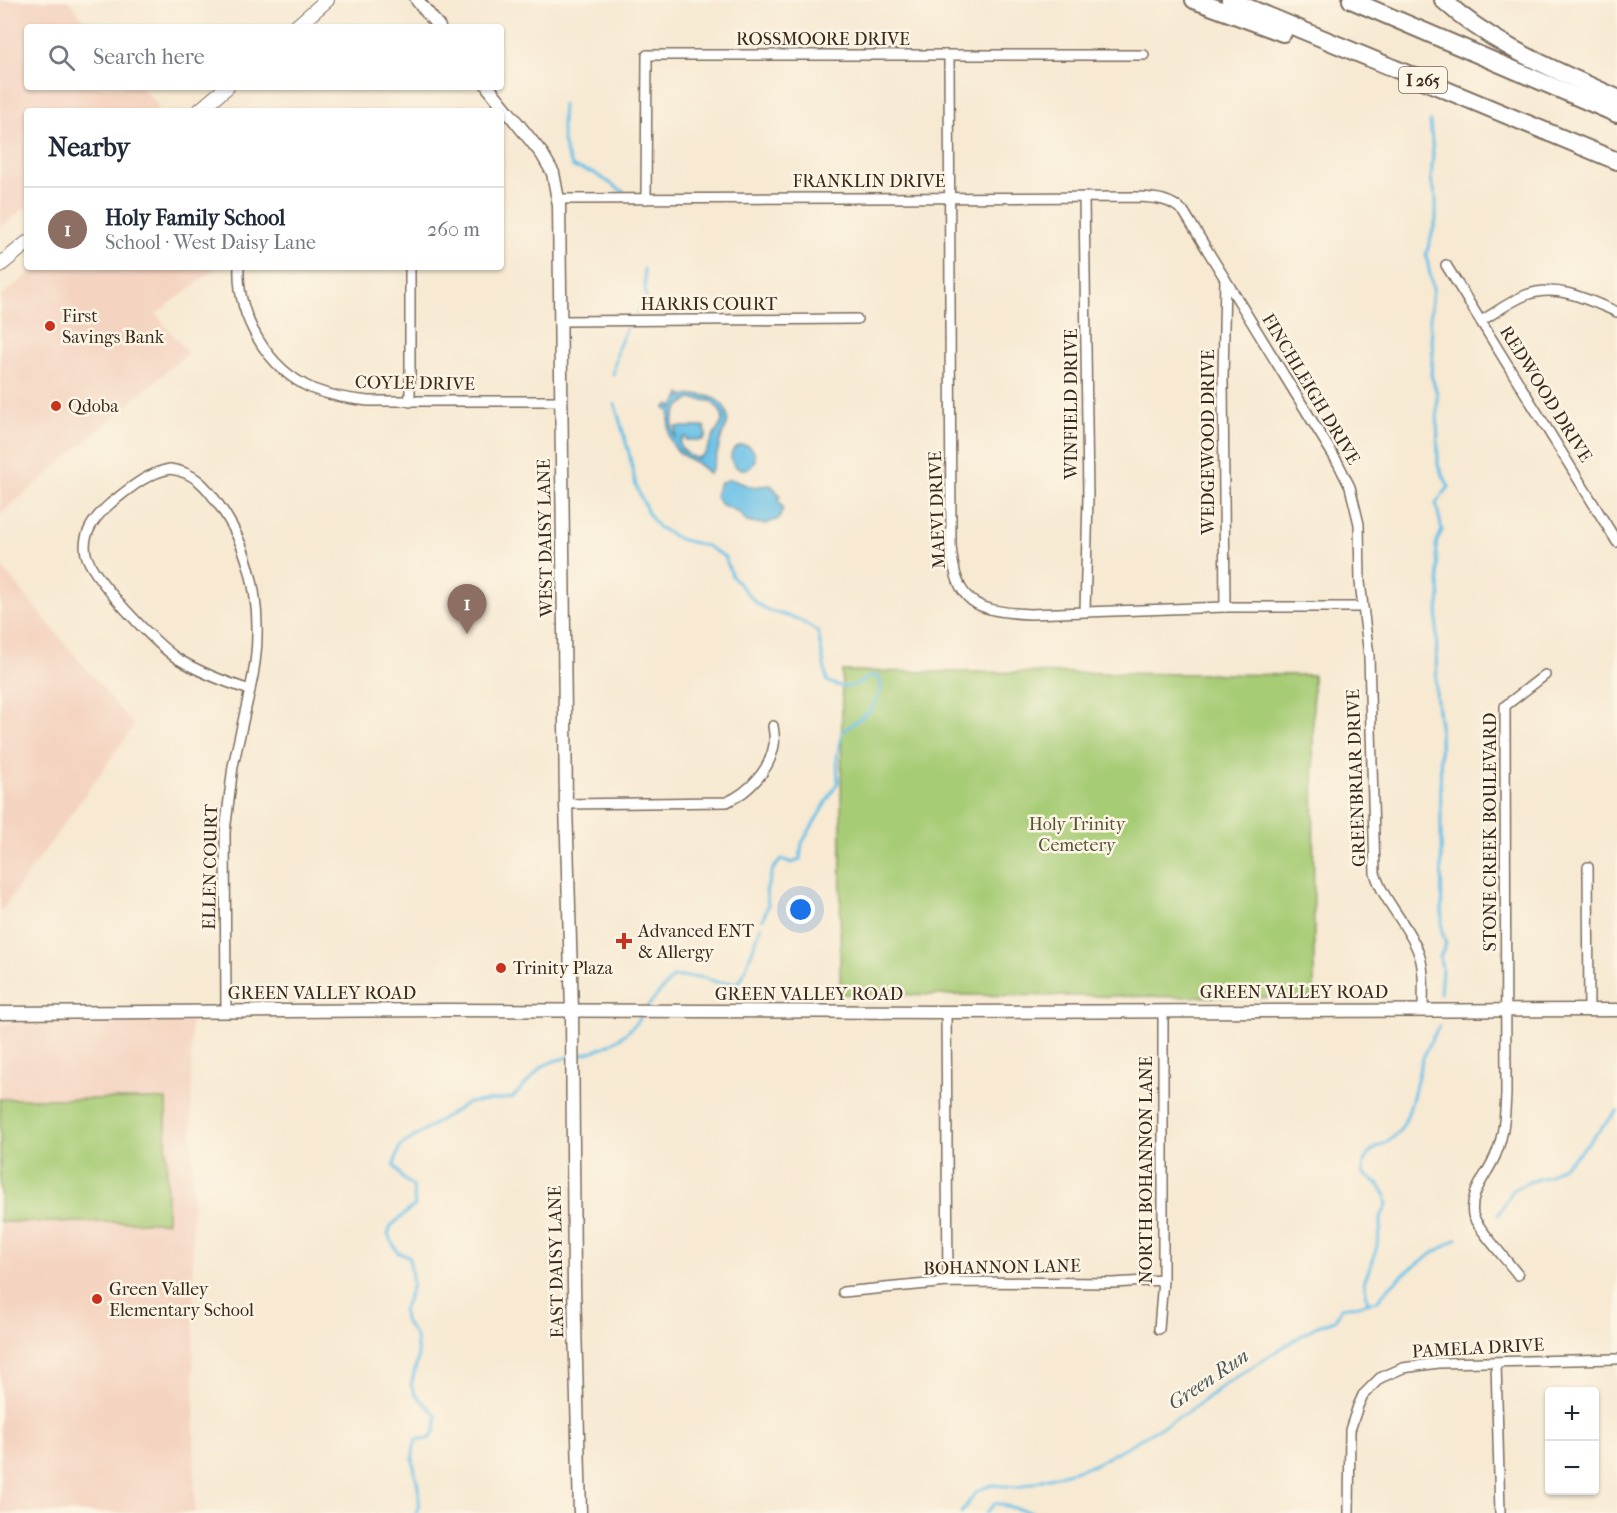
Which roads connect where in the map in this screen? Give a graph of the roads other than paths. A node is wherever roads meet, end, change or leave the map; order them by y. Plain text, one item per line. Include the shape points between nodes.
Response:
1 (327, 0) edge
2 (417, 0) edge
3 (1194, 0) edge
4 (1230, 0) edge
5 (1350, 0) edge
6 (1443, 0) edge
7 (299, 24) edge
8 (437, 24) edge
9 (1144, 55) dead end
10 (949, 56) junction
11 (1414, 76) junction
12 (224, 90) edge
13 (490, 90) edge
14 (1617, 98) edge
15 (202, 108) edge
16 (1617, 114) edge
17 (1617, 161) edge
18 (949, 197) junction
19 (1084, 197) junction
20 (558, 199) junction
21 (646, 199) junction
22 (1178, 206) joint
23 (24, 246) edge
24 (1446, 265) dead end
25 (0, 266) edge
26 (239, 270) edge
27 (410, 270) edge
28 (1225, 277) junction
29 (1617, 312) edge
30 (857, 319) dead end
31 (560, 321) junction
32 (1481, 321) junction
33 (561, 401) junction
34 (411, 402) junction
35 (1617, 542) edge
36 (1225, 607) junction
37 (1362, 607) junction
38 (1085, 611) junction
39 (1545, 675) dead end
40 (250, 690) junction
41 (773, 726) dead end
42 (566, 804) junction
43 (1588, 867) dead end
44 (1506, 1009) junction
45 (1423, 1010) junction
46 (1589, 1010) junction
47 (1617, 1010) edge
48 (226, 1011) junction
49 (572, 1011) junction
50 (1163, 1011) junction
51 (946, 1012) junction
52 (0, 1013) edge
53 (1518, 1275) dead end
54 (1163, 1280) junction
55 (948, 1282) junction
56 (843, 1292) dead end
57 (1159, 1329) dead end
58 (1617, 1359) edge
59 (1496, 1363) junction
60 (580, 1513) edge
61 (1349, 1513) edge
62 (1500, 1513) edge

1 - 7 main road
2 - 8 street
3 - 11 highway
4 - 11 highway, I 265
5 - 16 highway, I 265
6 - 14 highway via 1493,38
9 - 10 street, ROSSMOORE DRIVE
10 - 18 street, MAEVI DRIVE
10 - 21 street, ROSSMOORE DRIVE via 647,55
11 - 17 highway, I 265
12 - 15 main road
13 - 20 street, WEST DAISY LANE via 542,154 552,173
18 - 19 street, FRANKLIN DRIVE
18 - 21 street, FRANKLIN DRIVE
18 - 38 street, MAEVI DRIVE via 951,546 956,580 968,597 995,610 1030,614
19 - 22 street, FRANKLIN DRIVE via 1161,198
19 - 38 street, WINFIELD DRIVE via 1088,498
20 - 21 street, FRANKLIN DRIVE
20 - 31 street, WEST DAISY LANE
22 - 28 street, FINCHLEIGH DRIVE
23 - 25 main road
24 - 32 street, REDWOOD DRIVE
26 - 34 street, COYLE DRIVE via 241,295 251,327 280,366 313,388 339,398
27 - 34 street
28 - 36 street, WEDGEWOOD DRIVE
28 - 37 street, FINCHLEIGH DRIVE via 1350,487 1359,524
29 - 32 street via 1570,293 1548,290 1527,295
30 - 31 street, HARRIS COURT
31 - 33 street, WEST DAISY LANE
32 - 35 street, REDWOOD DRIVE
33 - 34 street, COYLE DRIVE
33 - 42 street, WEST DAISY LANE
36 - 37 street, MAEVI DRIVE
36 - 38 street, MAEVI DRIVE
37 - 45 street, GREENBRIAR DRIVE via 1369,667 1375,873 1419,955
39 - 44 street, STONE CREEK BOULEVARD via 1505,706
40 - 40 street, ELLEN COURT via 258,621 248,562 238,535 199,480 180,470 159,471 128,490 93,523 85,543 90,564 164,650 208,675
40 - 48 street, ELLEN COURT via 233,765 225,832
41 - 42 street via 775,744 769,761 740,796 727,802
42 - 49 street, WEST DAISY LANE
43 - 46 street
44 - 45 street, GREEN VALLEY ROAD
44 - 46 street, GREEN VALLEY ROAD
44 - 53 street via 1504,1128 1496,1155 1477,1186 1473,1217
45 - 50 street, GREEN VALLEY ROAD
46 - 47 street, GREEN VALLEY ROAD
48 - 49 street, GREEN VALLEY ROAD
48 - 52 street, GREEN VALLEY ROAD
49 - 51 street, GREEN VALLEY ROAD
49 - 60 street, EAST DAISY LANE
50 - 51 street, GREEN VALLEY ROAD
50 - 54 street, NORTH BOHANNON LANE
51 - 55 street
54 - 55 street, BOHANNON LANE
54 - 57 street, NORTH BOHANNON LANE
55 - 56 street, BOHANNON LANE
58 - 59 street, PAMELA DRIVE
59 - 61 street, PAMELA DRIVE via 1438,1363 1403,1368 1380,1377 1363,1395 1350,1430
59 - 62 street

